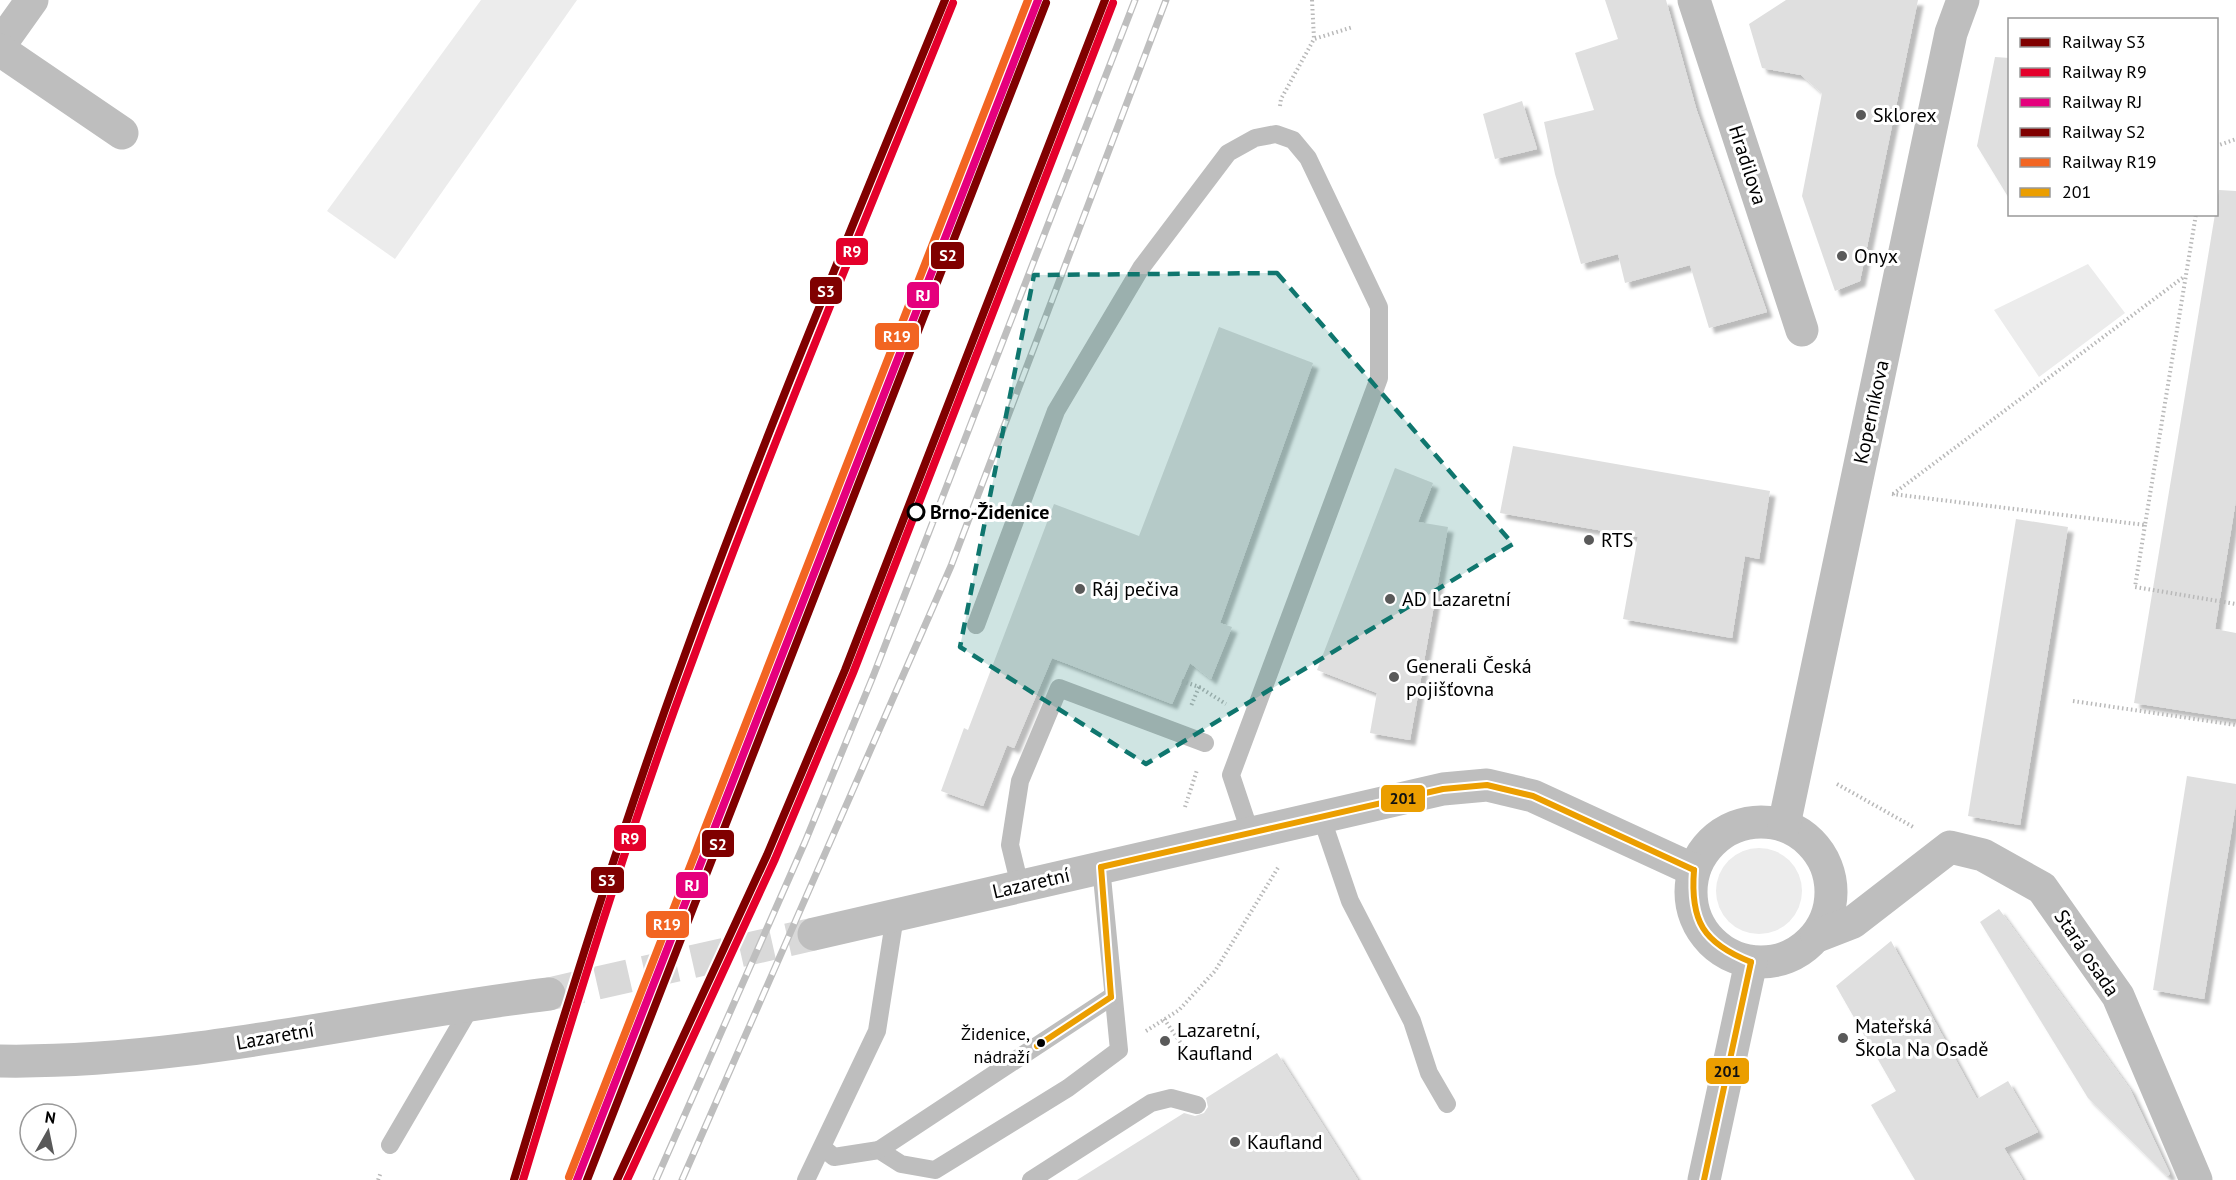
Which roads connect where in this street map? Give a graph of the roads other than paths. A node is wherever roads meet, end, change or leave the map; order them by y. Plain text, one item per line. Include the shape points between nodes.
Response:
1 (32, 0) edge
2 (1694, 0) edge
3 (1963, 0) edge
4 (0, 47) edge
5 (122, 133) dead end
6 (1802, 330) dead end
7 (976, 625) dead end
8 (1205, 743) road end
9 (1321, 816) junction
10 (1784, 825) junction
11 (1250, 832) junction
12 (1101, 867) junction
13 (1829, 867) junction
14 (1694, 870) junction
15 (1020, 886) junction
16 (1893, 892) junction
17 (896, 916) junction
18 (814, 934) tunnel mouth
19 (1817, 936) junction
20 (1751, 962) junction
21 (549, 994) tunnel mouth
22 (1111, 997) junction
23 (473, 1003) junction
24 (0, 1061) edge
25 (1447, 1104) dead end
26 (1197, 1105) dead end
27 (390, 1145) dead end
28 (822, 1148) junction
29 (879, 1150) junction
30 (806, 1180) edge
31 (1032, 1180) edge
32 (1704, 1180) edge
33 (2196, 1180) edge

1 - 4 street
2 - 6 street, Hradilova
3 - 10 street, Koperníkova via 1951,33
4 - 5 street
7 - 11 lane via 1056,411 1141,268 1228,153 1255,138 1275,134 1293,140 1308,158 1379,307 1379,378 1231,775
8 - 15 lane via 1059,688 1020,781 1010,845
9 - 11 street, Lazaretní
9 - 14 street, Lazaretní via 1443,789 1487,785 1533,796
9 - 25 lane via 1350,901 1412,1021 1429,1073
10 - 13 street via 1803,835
10 - 14 street via 1751,823 1720,834 1704,850
11 - 12 street, Lazaretní
12 - 15 street, Lazaretní
12 - 22 lane
13 - 16 street via 1856,888
13 - 19 street via 1832,893 1828,915
14 - 20 street via 1690,894 1695,918 1708,939 1727,954
15 - 17 street, Lazaretní
16 - 19 street, Stará osada via 1853,922
16 - 33 street, Stará osada via 1950,847 1983,855 2042,888 2118,996
17 - 18 street, Lazaretní
17 - 28 lane via 877,1031
19 - 20 street via 1798,952 1775,961
20 - 32 street
21 - 23 street, Lazaretní
22 - 29 lane
22 - 29 lane via 1119,1050 1068,1088 935,1170 901,1164
23 - 24 street, Lazaretní via 186,1051
23 - 27 lane
26 - 31 lane via 1172,1098 1151,1103
28 - 29 lane via 834,1156
28 - 30 lane

